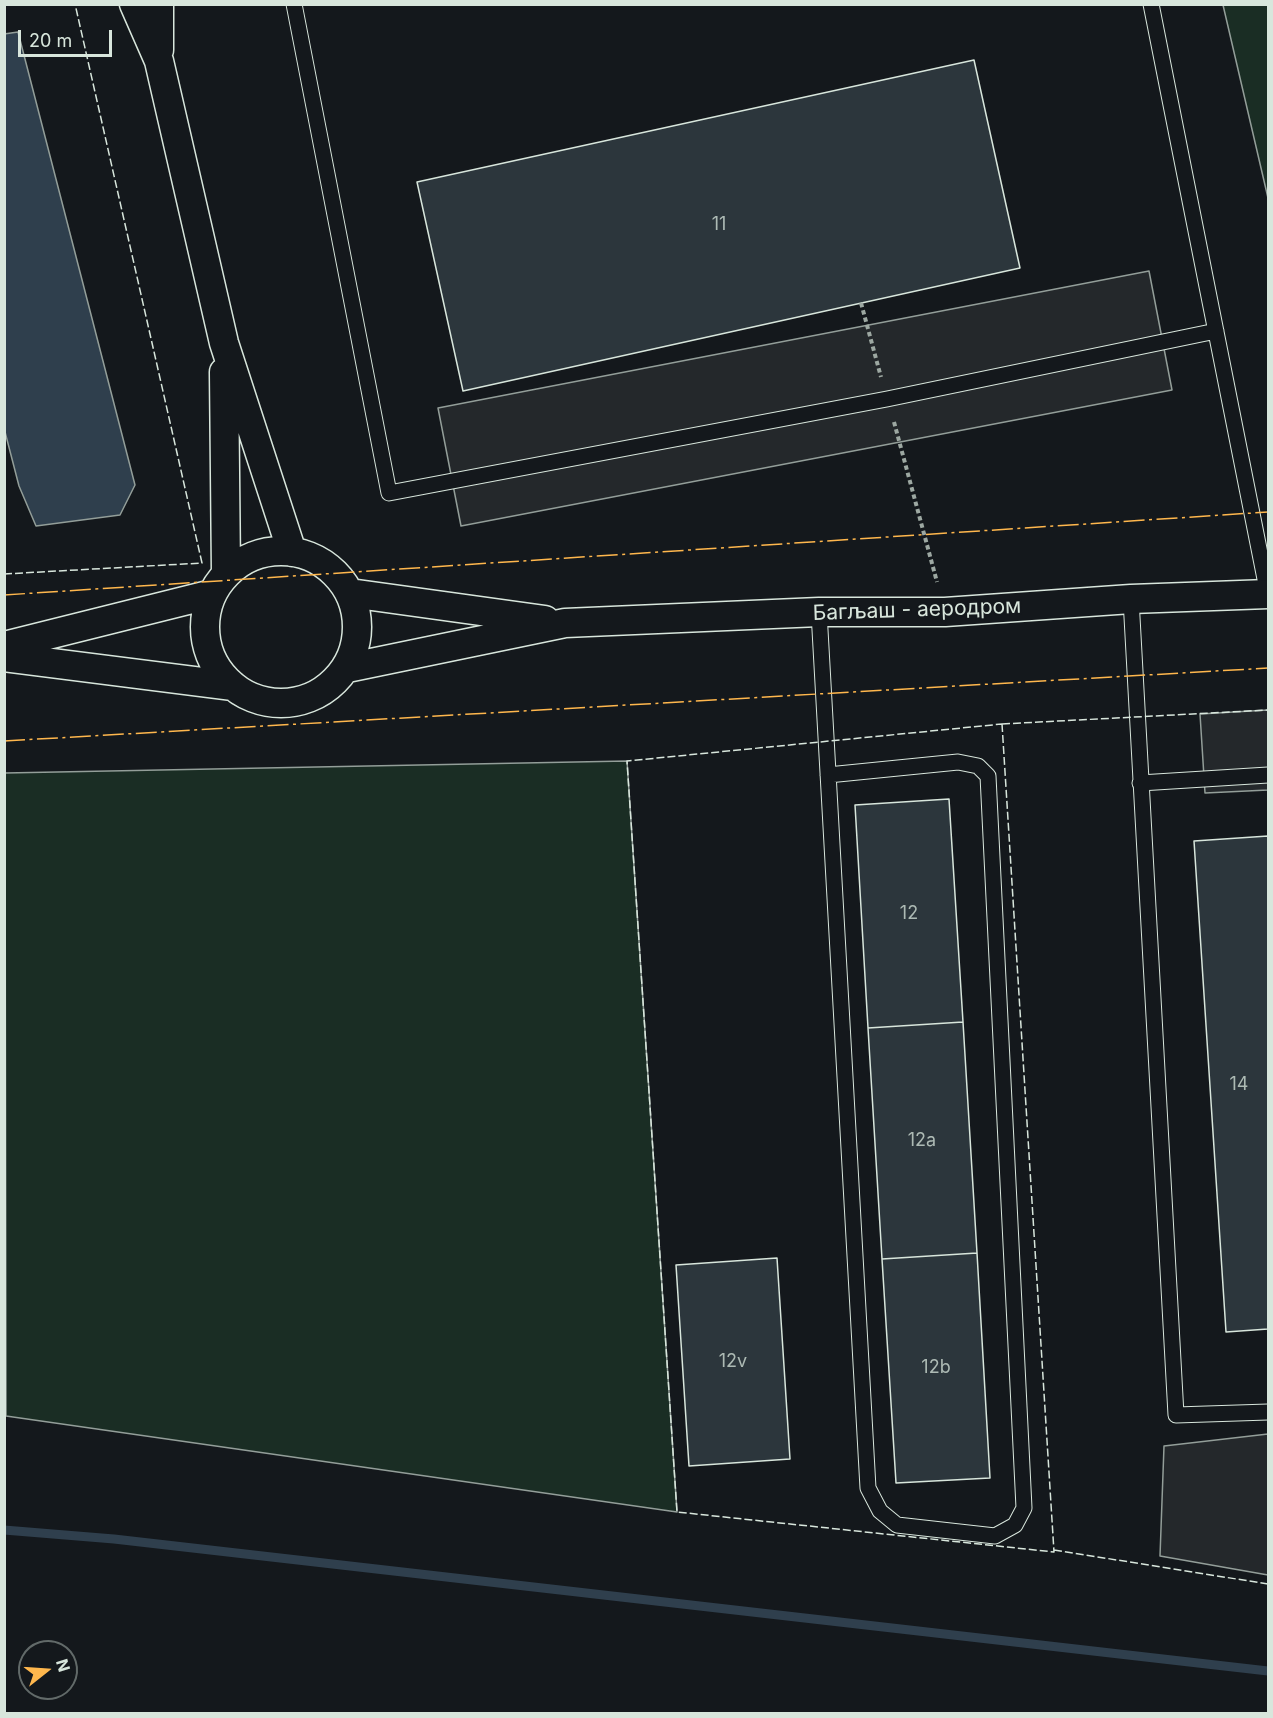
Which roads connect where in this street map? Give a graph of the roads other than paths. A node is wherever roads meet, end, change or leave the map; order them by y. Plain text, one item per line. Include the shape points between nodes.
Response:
1 (134, 4) edge
2 (159, 4) edge
3 (294, 4) edge
4 (1150, 4) edge
5 (159, 61) junction
6 (1216, 331) junction
7 (224, 343) junction
8 (292, 552) junction
9 (219, 584) junction
10 (350, 592) junction
11 (1268, 594) edge
12 (1131, 599) junction
13 (819, 612) junction
14 (565, 623) junction
15 (4, 646) edge
16 (4, 657) edge
17 (346, 668) junction
18 (233, 686) junction
19 (828, 775) junction
20 (1269, 775) edge
21 (1140, 783) junction
22 (1269, 1412) edge

1 - 5 street
2 - 5 street
3 - 6 lane via 389,493 887,399
4 - 6 lane
5 - 7 street
6 - 11 lane
7 - 8 street
7 - 9 street
8 - 9 street via 268,552 246,560
8 - 10 street via 315,559 335,573
9 - 15 street
9 - 18 street via 206,617 206,642 216,666
10 - 14 street, Багљаш - аеродром
10 - 17 street via 357,617 356,644
11 - 12 street, Багљаш - аеродром
12 - 13 street, Багљаш - аеродром via 945,612
12 - 21 lane
13 - 14 street, Багљаш - аеродром
13 - 19 lane
14 - 17 street, Багљаш - аеродром
16 - 18 street
17 - 18 street via 329,687 307,700 281,704 255,699
19 - 19 lane via 868,1488 880,1510 897,1525 995,1536 1015,1525 1024,1508 988,776 978,766 958,762
20 - 21 lane
21 - 22 lane via 1176,1415

